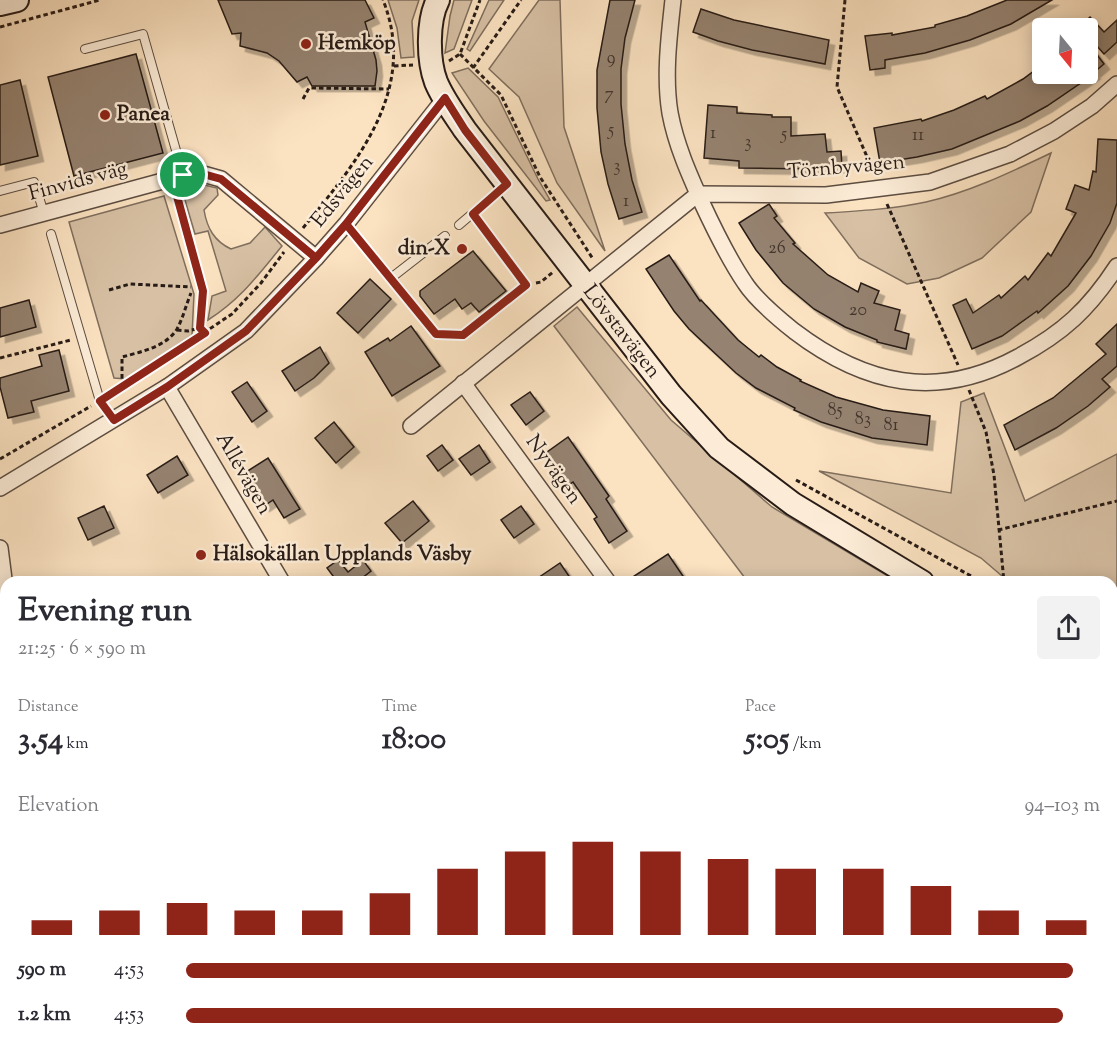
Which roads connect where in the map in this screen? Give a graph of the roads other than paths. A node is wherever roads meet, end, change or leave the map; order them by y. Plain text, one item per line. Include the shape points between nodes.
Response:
1 (17, 0) edge
2 (438, 0) edge
3 (673, 0) edge
4 (0, 4) edge
5 (86, 49) dead end
6 (1117, 84) edge
7 (445, 98) junction
8 (178, 177) junction
9 (507, 184) junction
10 (0, 191) edge
11 (698, 194) junction
12 (44, 213) junction
13 (473, 214) junction
14 (346, 224) junction
15 (0, 225) edge
16 (459, 225) dead end
17 (51, 234) dead end
18 (445, 236) dead end
19 (316, 258) junction
20 (1117, 266) edge
21 (391, 278) junction
22 (593, 279) junction
23 (203, 291) road end
24 (463, 383) junction
25 (167, 387) junction
26 (114, 420) junction
27 (411, 426) dead end
28 (0, 488) edge
29 (0, 548) edge
30 (4, 576) edge
31 (278, 576) edge
32 (604, 576) edge
33 (912, 576) edge

1 - 4 street
2 - 7 street, Lövstavägen via 430,37 436,82
3 - 11 street via 667,56 670,113 684,165
5 - 8 lane via 143,34
6 - 11 street, Törnbyvägen via 1092,106 1010,154 930,182 826,195
7 - 9 street, Lövstavägen
7 - 14 street, Edsvägen
8 - 12 street, Finvids väg
8 - 19 street, Finvids väg via 196,172 221,179
8 - 23 lane
9 - 13 lane
9 - 22 street, Lövstavägen
10 - 12 lane via 34,182
11 - 20 street via 746,285 784,323 818,348 861,371 903,382 942,382 999,368 1070,324 1098,295
11 - 22 street
12 - 15 street, Finvids väg
13 - 16 lane
13 - 21 lane via 526,285 463,335 436,334
14 - 19 street, Edsvägen
14 - 21 lane
17 - 26 lane via 100,401
18 - 21 lane
19 - 25 street, Edsvägen via 246,331
22 - 24 street
22 - 33 street, Lövstavägen via 671,395 719,448 793,504
24 - 27 street
24 - 32 street, Nyvägen
25 - 26 street, Edsvägen
25 - 31 street, Allévägen
26 - 28 street, Edsvägen
29 - 30 street

